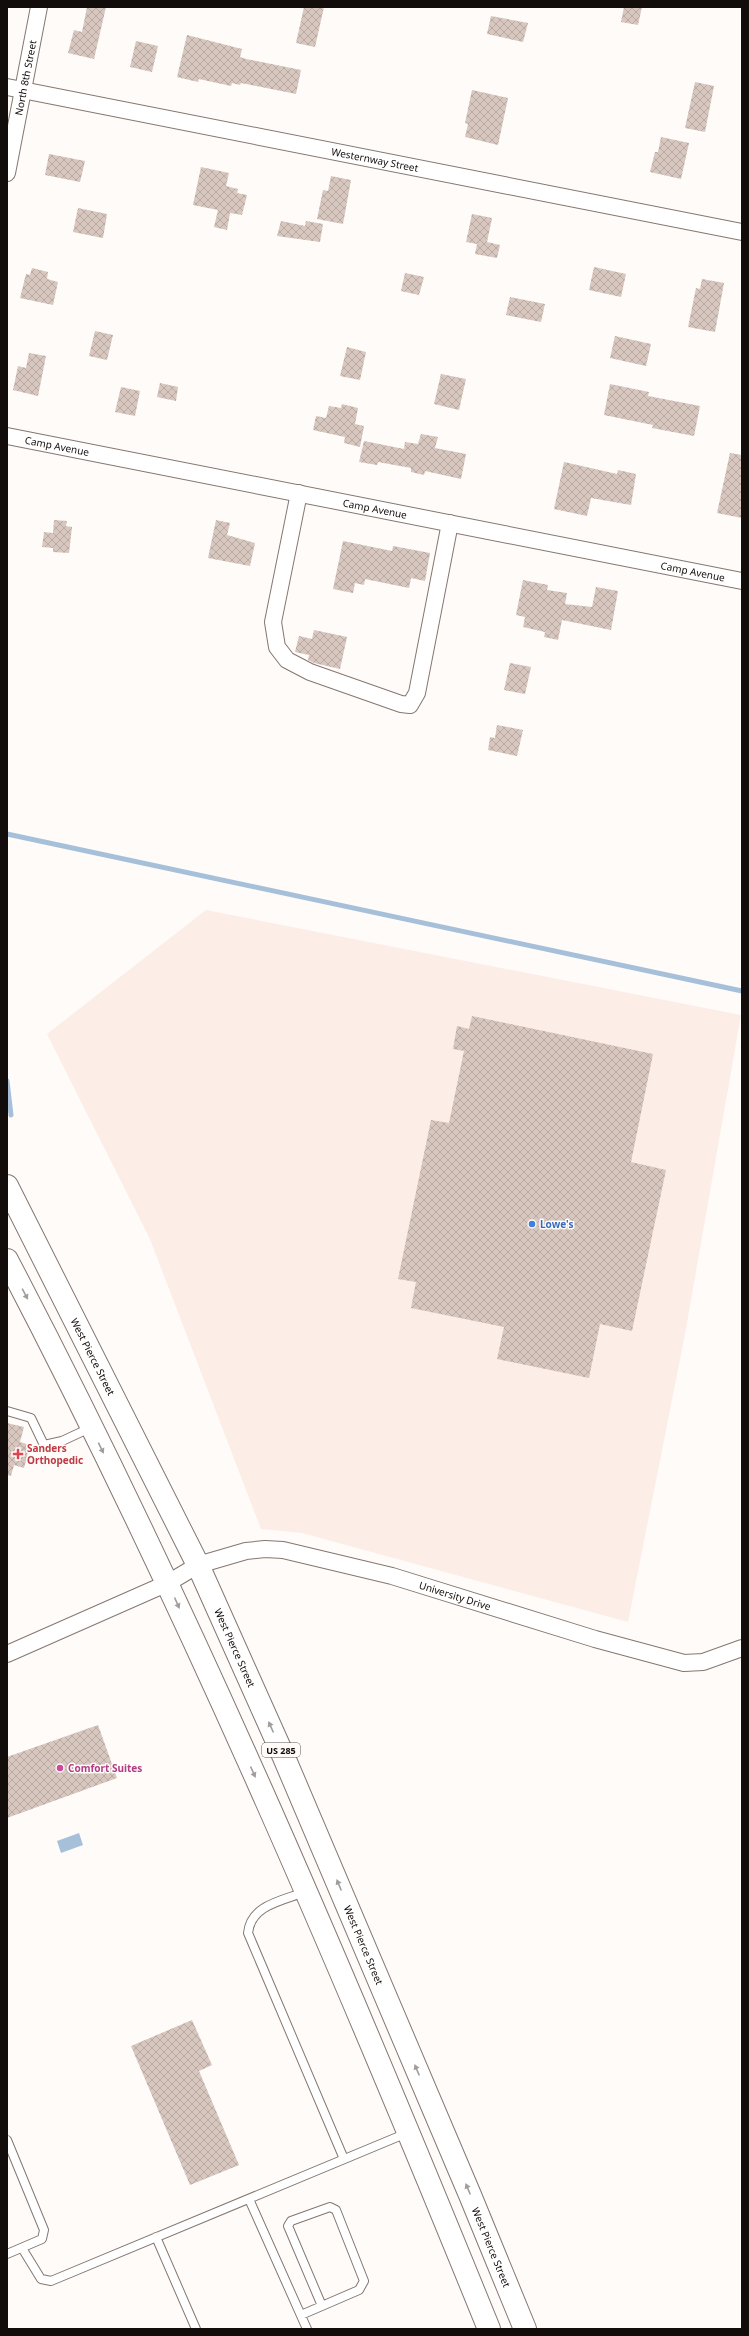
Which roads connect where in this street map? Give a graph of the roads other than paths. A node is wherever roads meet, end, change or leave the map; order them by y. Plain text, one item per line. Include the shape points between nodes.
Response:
1 (39, 7) edge
2 (7, 87) edge
3 (23, 90) junction
4 (7, 173) edge
5 (742, 232) edge
6 (7, 436) edge
7 (298, 493) junction
8 (450, 523) junction
9 (742, 581) edge
10 (7, 1186) edge
11 (7, 1260) edge
12 (7, 1411) edge
13 (91, 1428) junction
14 (198, 1565) junction
15 (168, 1583) junction
16 (742, 1648) edge
17 (7, 1654) edge
18 (306, 1892) junction
19 (438, 2121) junction
20 (408, 2133) junction
21 (7, 2140) edge
22 (344, 2159) junction
23 (249, 2199) junction
24 (156, 2237) junction
25 (22, 2248) junction
26 (7, 2254) edge
27 (322, 2306) junction
28 (301, 2315) junction
29 (196, 2329) edge
30 (307, 2329) edge
31 (489, 2329) edge
32 (525, 2329) edge

1 - 3 street, North 8th Street
2 - 3 street, Westernway Street
3 - 4 street, North 8th Street
3 - 5 street, Westernway Street
6 - 7 street, Camp Avenue
7 - 8 street, Camp Avenue
7 - 8 street via 274,622 277,647 287,660 310,672 401,704 410,705 417,693
8 - 9 street, Camp Avenue
10 - 14 highway, West Pierce Street / US 285
11 -> 13 highway, US 285
12 - 13 lane via 31,1418 44,1445 62,1441
13 -> 15 highway, US 285
14 - 15 street, University Drive
14 - 16 street, University Drive via 246,1551 283,1550 392,1576 595,1639 684,1663 703,1662
19 -> 14 highway, West Pierce Street / US 285 via 283,1755
15 - 17 street, University Drive
15 -> 18 highway, US 285
18 - 20 highway, US 285
18 - 22 lane via 258,1910 249,1922 248,1934
19 - 20 highway
32 -> 19 highway, West Pierce Street / US 285
20 - 22 lane
20 - 31 highway, US 285
21 - 25 lane via 44,2230 42,2239
22 - 23 lane
23 - 24 lane
23 - 28 lane
24 - 25 lane via 50,2281 41,2279
24 - 29 lane
25 - 26 lane
27 - 27 lane via 359,2290 364,2281 336,2210 330,2207 291,2221 288,2226
27 - 28 lane
28 - 30 lane

